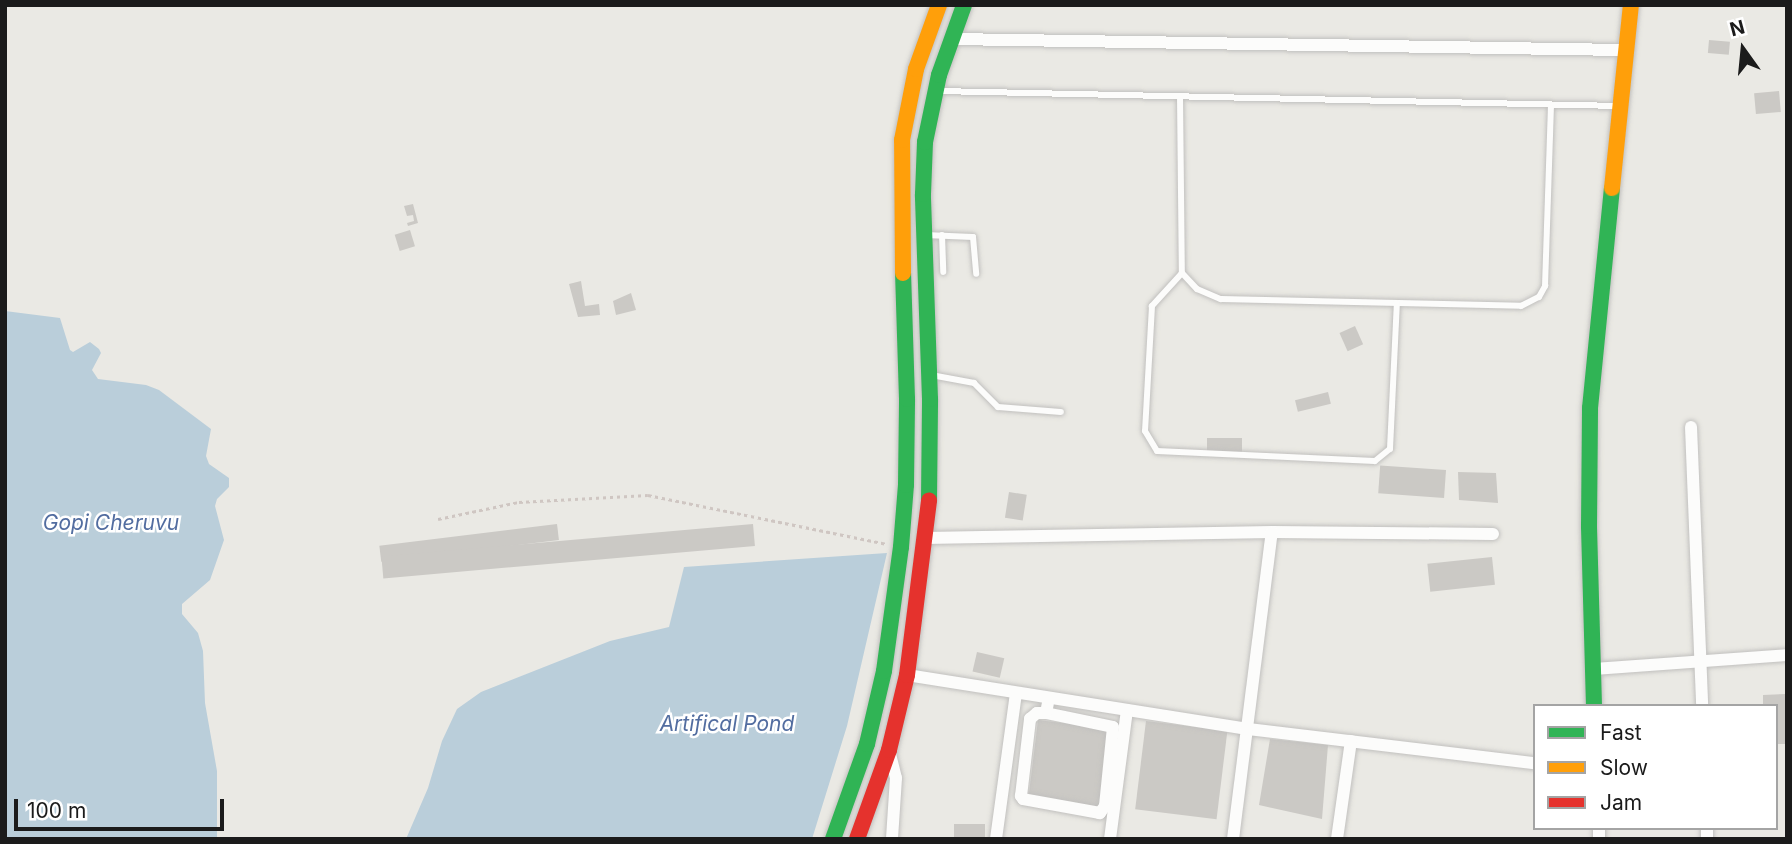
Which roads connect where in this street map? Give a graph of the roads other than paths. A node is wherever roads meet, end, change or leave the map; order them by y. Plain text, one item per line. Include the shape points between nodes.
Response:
1 (939, 5) edge
2 (964, 5) edge
3 (1630, 5) edge
4 (952, 39) junction
5 (1626, 50) junction
6 (912, 89) junction
7 (936, 90) junction
8 (1180, 96) junction
9 (1551, 105) junction
10 (1621, 106) junction
11 (924, 235) junction
12 (942, 235) junction
13 (943, 272) dead end
14 (1182, 273) junction
15 (976, 274) dead end
16 (1398, 303) junction
17 (929, 375) junction
18 (1061, 412) dead end
19 (1691, 426) dead end
20 (1272, 532) junction
21 (1493, 534) dead end
22 (925, 538) junction
23 (1787, 655) edge
24 (1700, 661) junction
25 (1593, 669) junction
26 (907, 675) junction
27 (1016, 693) junction
28 (1049, 698) junction
29 (1594, 704) edge
30 (1702, 704) edge
31 (1095, 706) junction
32 (1127, 710) junction
33 (1046, 713) junction
34 (1093, 722) junction
35 (1248, 729) junction
36 (1351, 741) junction
37 (867, 744) junction
38 (889, 750) junction
39 (1533, 763) edge
40 (834, 839) edge
41 (856, 839) edge
42 (891, 839) edge
43 (996, 839) edge
44 (1110, 839) edge
45 (1233, 839) edge
46 (1338, 839) edge

1 - 6 street
2 - 4 street
3 - 5 street
4 - 5 street
4 - 7 street
5 - 10 street
6 - 7 street
6 - 37 street via 902,139 900,194 906,485 884,671
7 - 8 lane
7 - 11 street via 925,142
8 - 9 lane
8 - 14 lane
9 - 10 lane
9 - 16 lane via 1545,286 1539,298 1521,306
10 - 25 street via 1590,408
11 - 12 lane
11 - 17 street
12 - 13 lane
12 - 15 lane via 972,237
14 - 16 lane via 1197,289 1221,299
14 - 16 lane via 1152,306 1146,431 1157,450 1375,461 1390,449
17 - 18 lane via 975,383 998,407
17 - 22 street via 930,486
19 - 24 street
20 - 21 street
20 - 22 street
20 - 35 street
22 - 26 street
23 - 24 street
24 - 25 street
24 - 30 street
25 - 29 street
26 - 27 street
26 - 38 street
27 - 28 street
27 - 43 street
28 - 31 street
28 - 33 street
31 - 32 street
31 - 34 street
32 - 35 street
32 - 44 street
33 - 34 street
33 - 34 street via 1030,719 1021,796 1100,813 1105,806 1115,731 1111,725
35 - 36 street
35 - 45 street
36 - 39 street
36 - 46 street
37 - 38 street
37 - 40 street
38 - 41 street
38 - 42 street via 896,778

